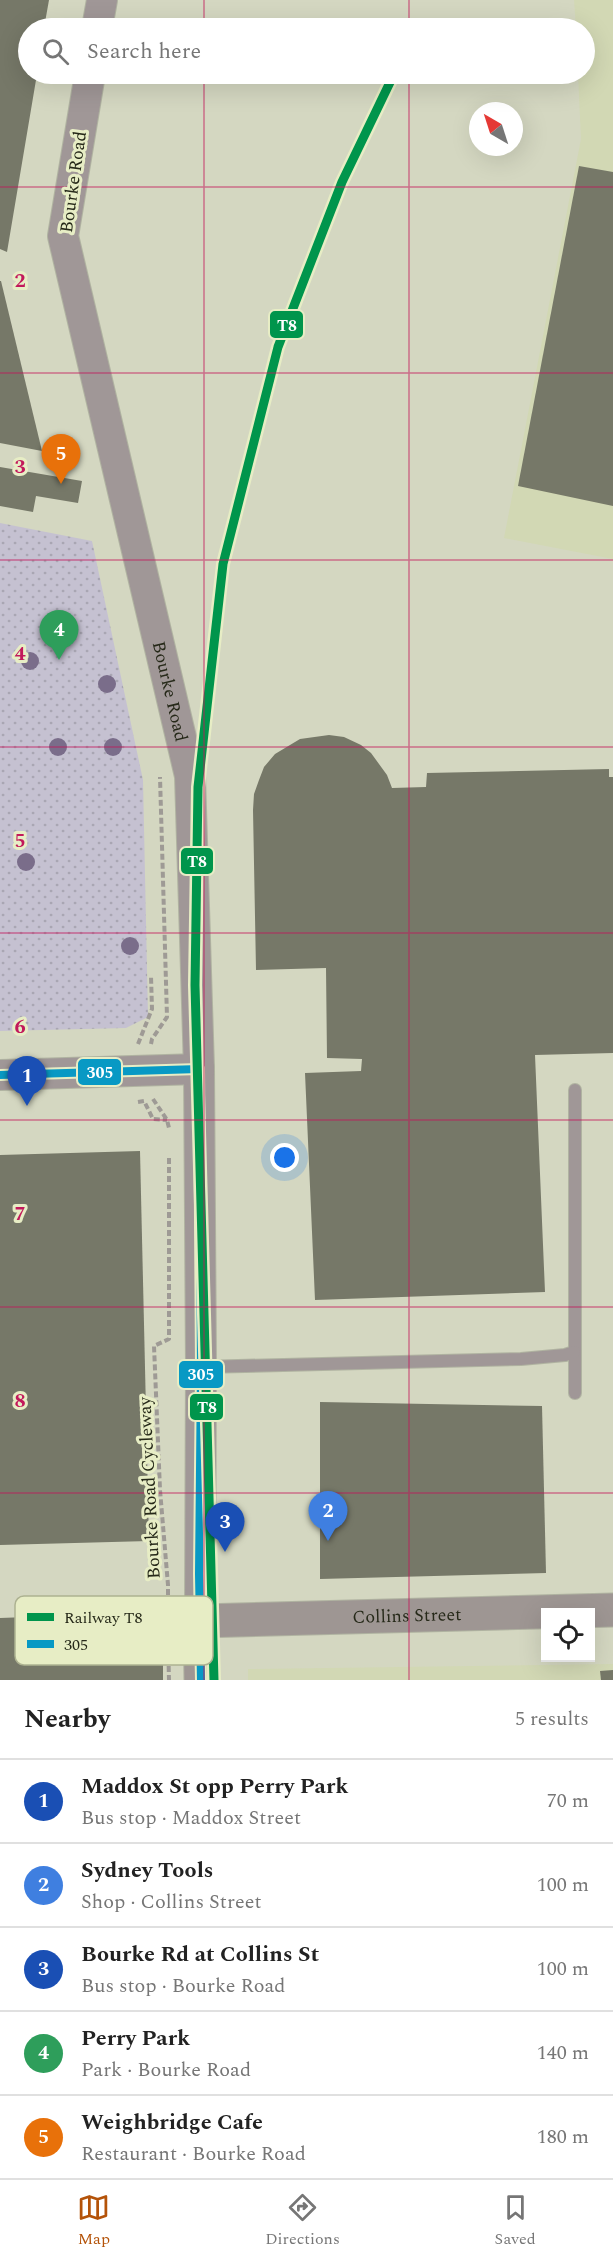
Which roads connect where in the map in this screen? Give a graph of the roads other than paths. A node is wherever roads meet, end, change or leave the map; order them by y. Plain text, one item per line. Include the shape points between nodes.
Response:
1 (102, 0) edge
2 (99, 18) edge
3 (88, 84) edge
4 (199, 1069) junction
5 (0, 1075) edge
6 (575, 1090) dead end
7 (574, 1352) junction
8 (201, 1367) junction
9 (575, 1393) dead end
10 (200, 1596) edge
11 (613, 1610) edge
12 (213, 1621) edge
13 (201, 1665) edge
14 (201, 1680) edge

1 - 2 street
3 - 4 street, Bourke Road via 63,236 190,776
4 - 5 street
4 - 8 street, Bourke Road
6 - 7 lane
7 - 8 lane via 521,1359
7 - 9 lane
8 - 10 street, Bourke Road
11 - 12 main road, Collins Street
13 - 14 main road, Bourke Road

